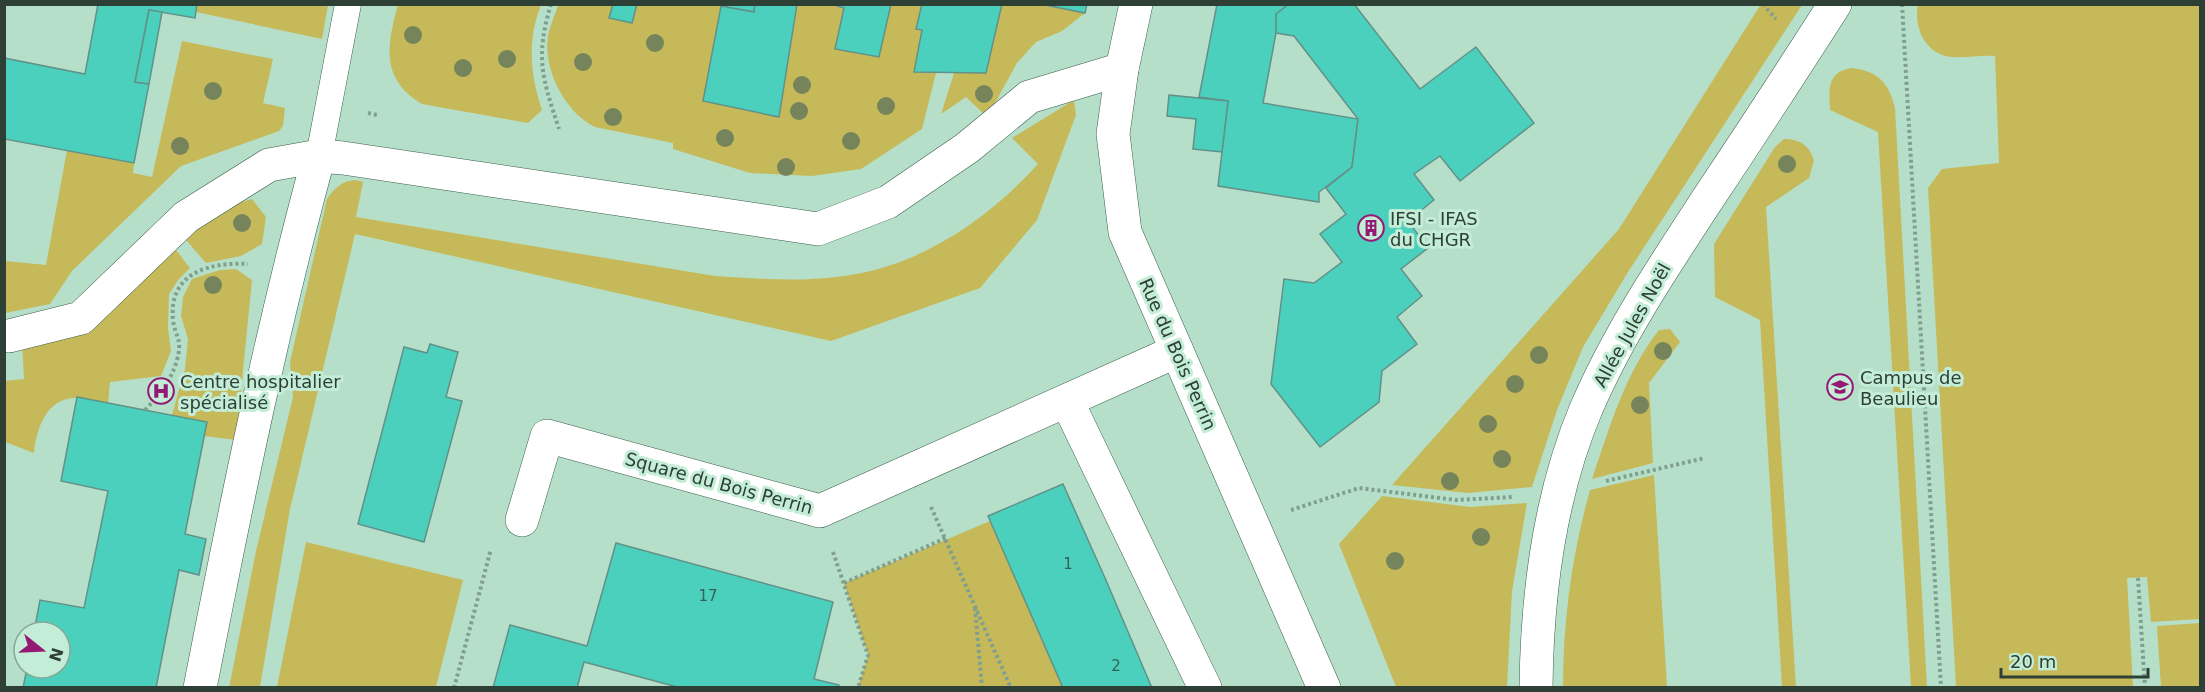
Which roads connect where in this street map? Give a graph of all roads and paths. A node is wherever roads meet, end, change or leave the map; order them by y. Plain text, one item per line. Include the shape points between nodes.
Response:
1 (348, 4) edge
2 (551, 4) edge
3 (1136, 4) edge
4 (1835, 4) edge
5 (1902, 4) edge
6 (1122, 69) junction
7 (560, 129) dead end
8 (319, 156) junction
9 (291, 265) junction
10 (7, 337) edge
11 (1178, 351) junction
12 (1067, 401) junction
13 (145, 410) dead end
14 (1704, 458) dead end
15 (914, 469) junction
16 (1558, 492) junction
17 (820, 511) junction
18 (522, 520) joint
19 (1252, 523) junction
20 (945, 538) junction
21 (2138, 578) dead end
22 (844, 583) junction
23 (974, 602) junction
24 (200, 687) edge
25 (454, 687) edge
26 (858, 687) edge
27 (982, 687) edge
28 (1011, 687) edge
29 (1205, 687) edge
30 (1324, 687) edge
31 (1536, 687) edge
32 (1941, 687) edge
33 (2145, 687) edge

1 - 8 lane
2 - 7 path via 541,38 543,82
3 - 6 street, Rue du Bois Perrin
4 - 16 street, Allée Jules Noël via 1618,341 1586,410
5 - 32 path
6 - 8 street via 1029,97 967,148 888,202 818,229
6 - 11 street, Rue du Bois Perrin via 1113,134 1125,231
8 - 9 street
8 - 10 street via 268,165 186,217 81,318
9 - 13 path via 214,266 200,269 182,283 173,321 180,338 177,359 167,385
9 - 24 street via 240,482
11 - 12 street, Square du Bois Perrin
11 - 19 street, Rue du Bois Perrin
12 - 15 street, Square du Bois Perrin
12 - 29 street
14 - 16 path
15 - 17 street, Square du Bois Perrin
15 - 20 path
16 - 19 path via 1456,500 1359,488
16 - 31 street, Allée Jules Noël via 1538,600
17 - 18 street, Square du Bois Perrin via 547,436
17 - 22 path
18 - 25 path via 494,537
19 - 30 street, Rue du Bois Perrin
20 - 22 path
20 - 23 path
21 - 33 path
22 - 26 path via 868,655
23 - 27 path
23 - 28 path

